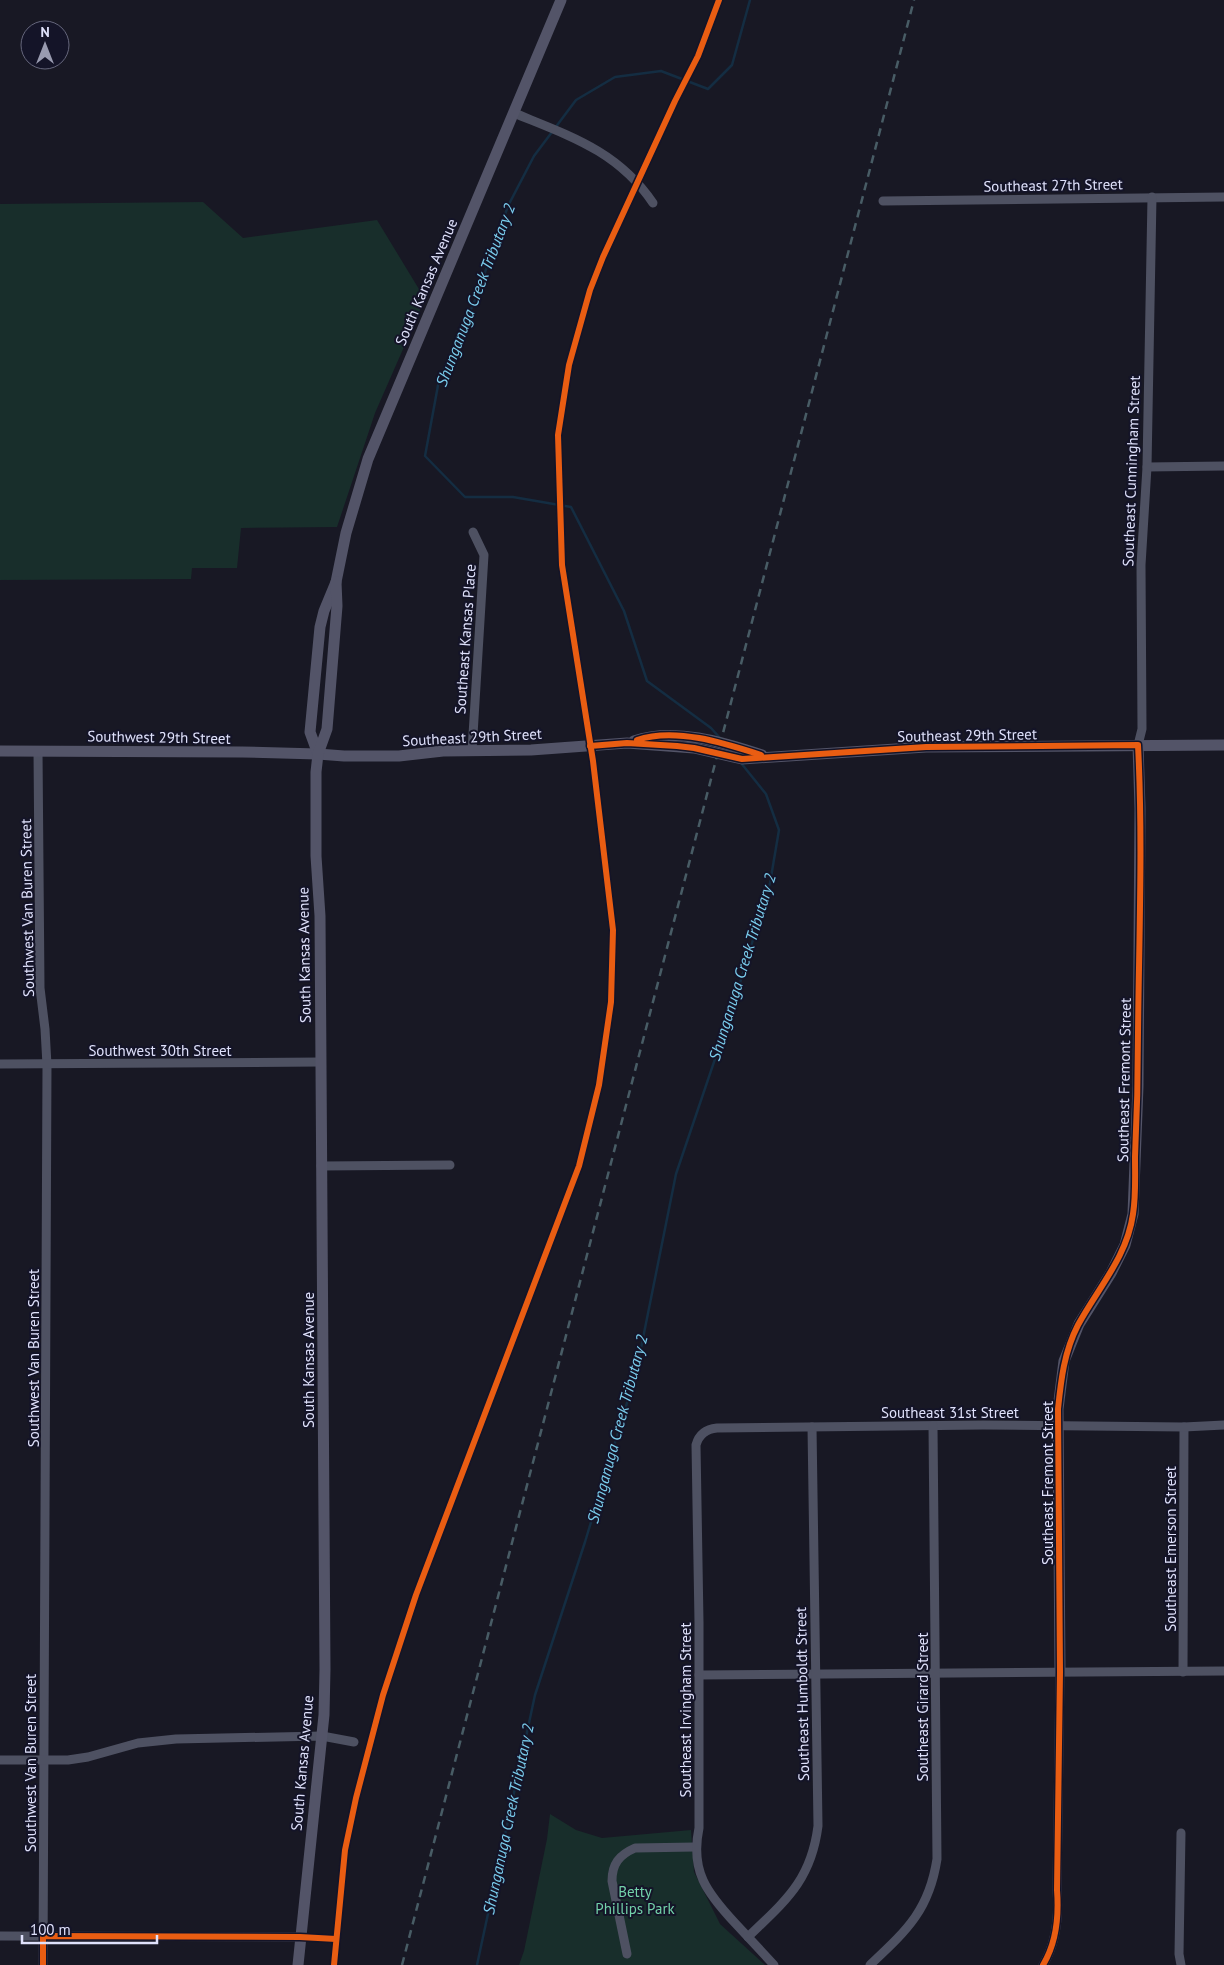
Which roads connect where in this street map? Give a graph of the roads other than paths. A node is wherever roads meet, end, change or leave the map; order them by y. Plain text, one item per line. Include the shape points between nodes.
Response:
1 (561, 0) edge
2 (514, 113) junction
3 (1224, 197) edge
4 (1152, 198) junction
5 (883, 201) dead end
6 (653, 203) dead end
7 (1224, 466) edge
8 (1147, 467) junction
9 (473, 532) dead end
10 (336, 582) junction
11 (1224, 744) edge
12 (1138, 745) junction
13 (0, 751) edge
14 (38, 751) junction
15 (472, 751) junction
16 (318, 754) junction
17 (321, 1062) junction
18 (0, 1064) edge
19 (48, 1065) junction
20 (450, 1165) dead end
21 (322, 1166) junction
22 (1058, 1425) junction
23 (1224, 1425) edge
24 (933, 1426) junction
25 (812, 1427) junction
26 (1184, 1427) junction
27 (706, 1430) joint
28 (1224, 1671) edge
29 (1060, 1672) junction
30 (1182, 1672) junction
31 (699, 1674) junction
32 (815, 1674) junction
33 (936, 1674) junction
34 (322, 1736) junction
35 (354, 1742) dead end
36 (0, 1760) edge
37 (44, 1760) junction
38 (1181, 1834) dead end
39 (695, 1847) junction
40 (0, 1936) edge
41 (43, 1936) junction
42 (300, 1936) junction
43 (748, 1936) junction
44 (627, 1954) dead end
45 (43, 1965) edge
46 (298, 1965) edge
47 (774, 1965) edge
48 (870, 1965) edge
49 (1043, 1965) edge
50 (1181, 1965) edge

1 - 2 main road, South Kansas Avenue
2 - 6 street via 591,146 619,164
2 - 10 main road, South Kansas Avenue via 368,458 346,532
3 - 4 street, Southeast 27th Street
4 - 5 street, Southeast 27th Street
4 - 8 street, Southeast Cunningham Street
7 - 8 street
8 - 12 street, Southeast Cunningham Street via 1142,565 1142,730
9 - 15 street, Southeast Kansas Place via 484,556
10 - 16 main road, South Kansas Avenue via 327,729
10 - 16 main road, South Kansas Avenue via 324,611 317,644 310,732
11 - 12 main road, Southeast 29th Street
12 - 15 main road, Southeast 29th Street via 926,748 742,759 694,748 627,743
12 - 22 main road, Southeast Fremont Street via 1138,1076 1133,1214 1125,1245 1070,1343 1064,1361
13 - 14 main road, Southwest 29th Street
14 - 16 main road, Southwest 29th Street
14 - 19 street, Southwest Van Buren Street via 40,988
15 - 16 main road, Southeast 29th Street via 399,756
16 - 17 main road, South Kansas Avenue via 316,856 320,916
17 - 19 street, Southwest 30th Street
17 - 21 main road, South Kansas Avenue
18 - 19 street, Southwest 30th Street
19 - 37 street, Southwest Van Buren Street
20 - 21 street
21 - 34 main road, South Kansas Avenue via 325,1669
22 - 24 street, Southeast 31st Street
22 - 26 street, Southeast 31st Street
22 - 29 main road, Southeast Fremont Street
23 - 26 street, Southeast 31st Street
24 - 25 street, Southeast 31st Street
24 - 33 street, Southeast Girard Street
25 - 27 street, Southeast 31st Street
25 - 32 street, Southeast Humboldt Street
26 - 30 street, Southeast Emerson Street
27 - 31 street, Southeast Irvingham Street via 696,1445
28 - 30 street
29 - 30 street
29 - 33 street
29 - 49 street, Southeast Fremont Street via 1058,1922 1052,1947
31 - 32 street
31 - 39 street, Southeast Irvingham Street via 699,1828
32 - 33 street
32 - 43 street, Southeast Humboldt Street via 818,1826 812,1854 806,1870 787,1899
33 - 48 street, Southeast Girard Street via 937,1849 933,1878 912,1923
34 - 35 street
34 - 37 street via 158,1740 88,1757
34 - 42 main road, South Kansas Avenue
36 - 37 street
37 - 41 street, Southwest Van Buren Street
38 - 50 street
39 - 43 street, Southeast Irvingham Street via 699,1873 706,1889
39 - 44 street via 635,1848 625,1852 615,1863 612,1881
40 - 41 street
41 - 42 street
41 - 45 street, Southwest Van Buren Street
42 - 46 main road, South Kansas Avenue
43 - 47 street, Southeast Irvingham Street

